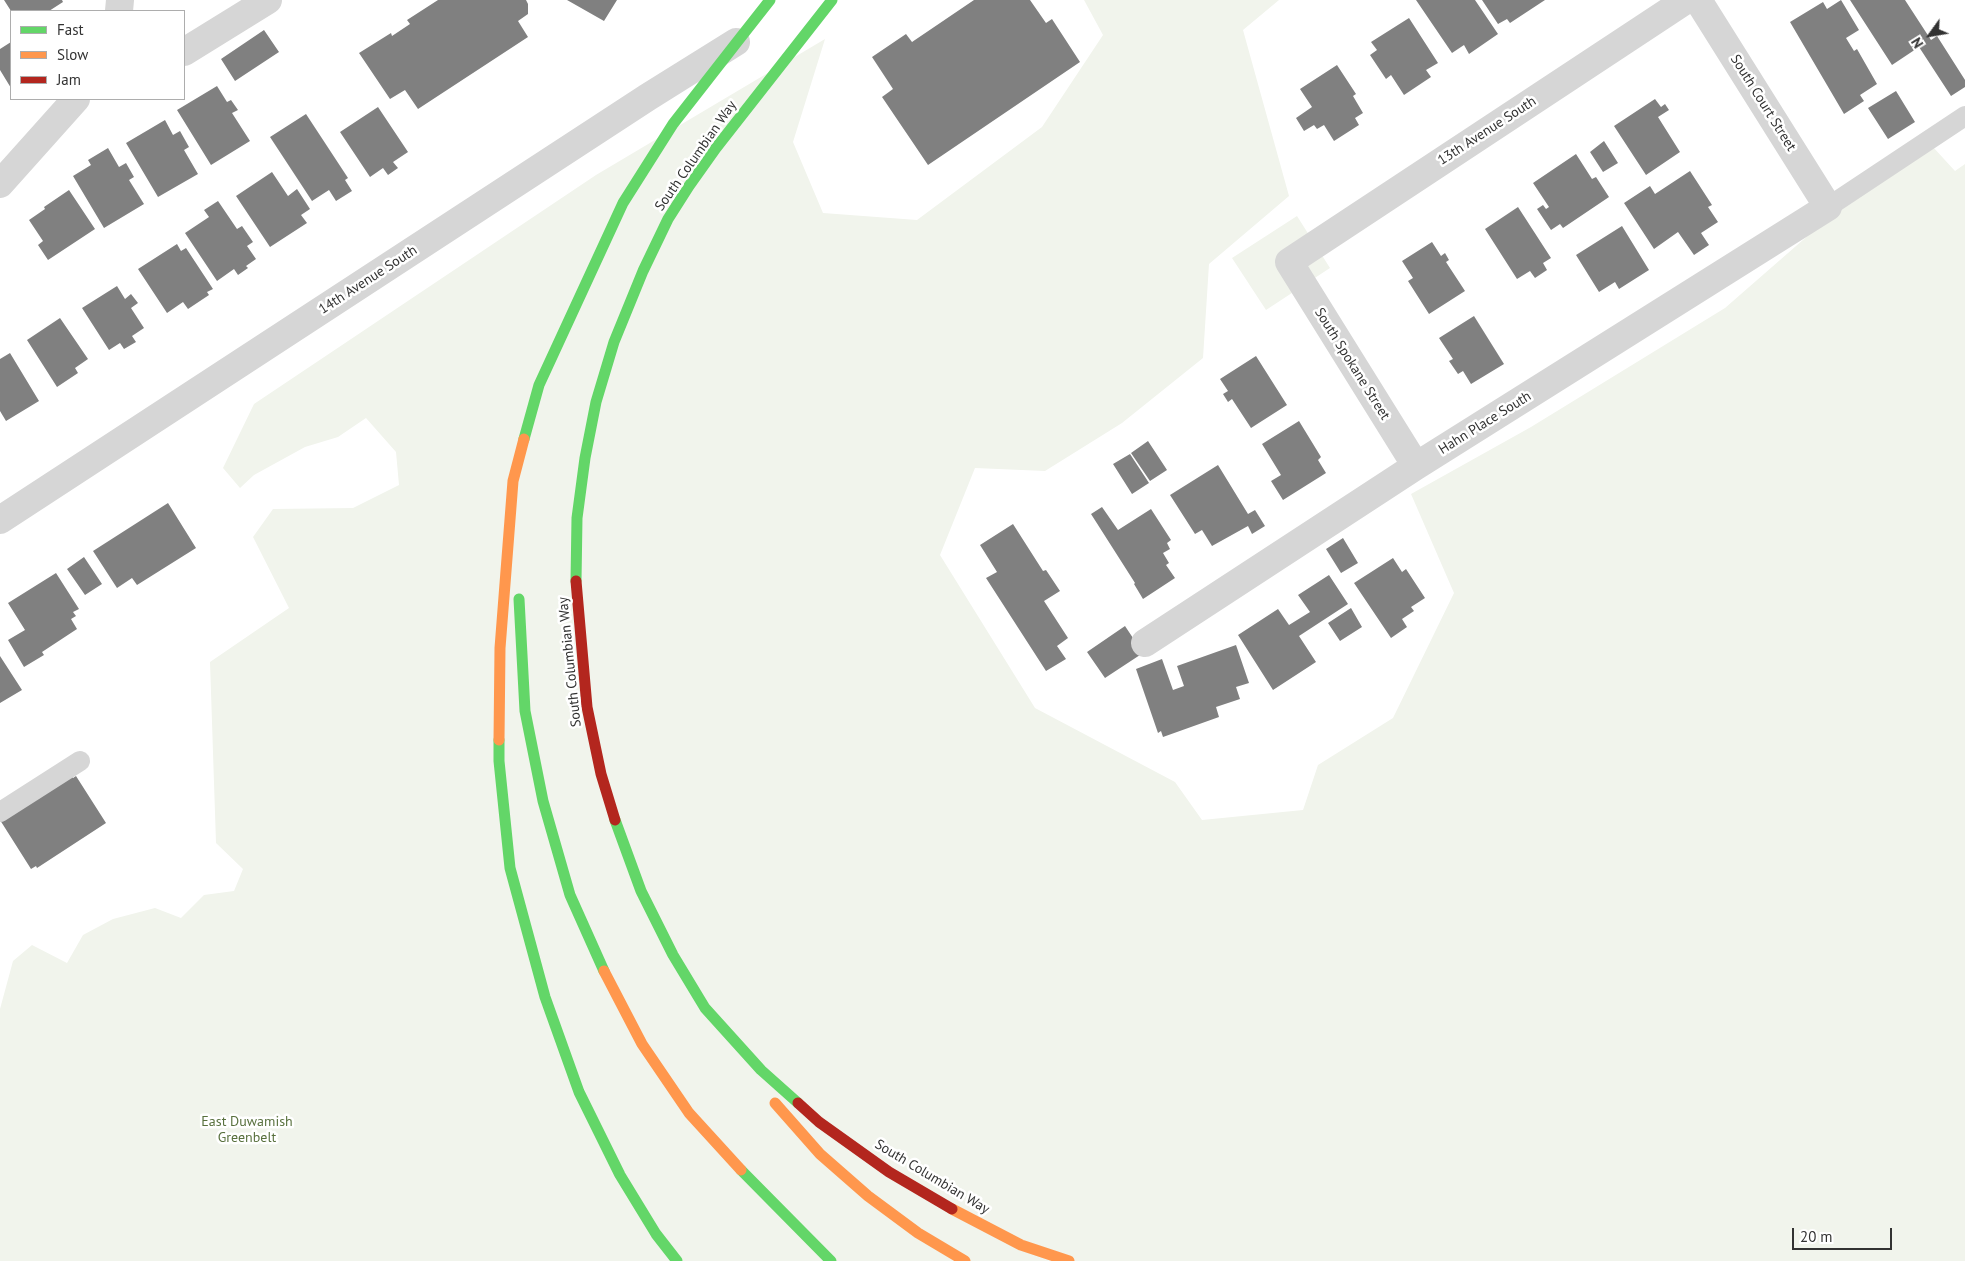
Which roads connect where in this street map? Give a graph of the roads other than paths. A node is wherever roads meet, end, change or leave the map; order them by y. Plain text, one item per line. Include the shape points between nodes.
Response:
1 (268, 0) edge
2 (770, 0) edge
3 (832, 0) edge
4 (837, 0) edge
5 (1686, 0) edge
6 (1698, 0) edge
7 (823, 11) junction
8 (737, 42) junction
9 (185, 51) edge
10 (75, 100) edge
11 (1965, 116) edge
12 (0, 184) edge
13 (1828, 207) junction
14 (1289, 262) joint
15 (1416, 466) junction
16 (513, 481) junction
17 (0, 520) edge
18 (517, 570) dead end
19 (518, 590) dead end
20 (1145, 643) dead end
21 (80, 761) dead end
22 (0, 812) edge
23 (705, 1008) junction
24 (676, 1261) edge
25 (831, 1261) edge
26 (965, 1261) edge
27 (1069, 1261) edge

1 - 9 street
2 - 8 main road
3 - 7 main road, South Columbian Way
4 - 7 main road
5 - 14 street, 13th Avenue South
6 - 13 street, South Court Street
7 - 23 main road, South Columbian Way via 700,171 668,219 614,342 596,402 577,518 576,590 580,642 587,707 601,774 641,891 673,955
8 - 16 main road via 673,124 623,203 538,386
8 - 17 street, 14th Avenue South
10 - 12 street
11 - 13 lane
13 - 15 street, Hahn Place South
14 - 15 street, South Spokane Street
15 - 20 street, Hahn Place South
16 - 18 main road
16 - 24 main road via 500,648 499,761 510,868 545,997 579,1092 620,1175
19 - 25 main road via 525,711 539,783 570,895 594,952 642,1044 690,1113 754,1185
21 - 22 lane
23 - 26 main road via 777,1105 820,1154 868,1196 918,1233
23 - 27 main road, South Columbian Way via 761,1070 818,1122 888,1172 1021,1245

